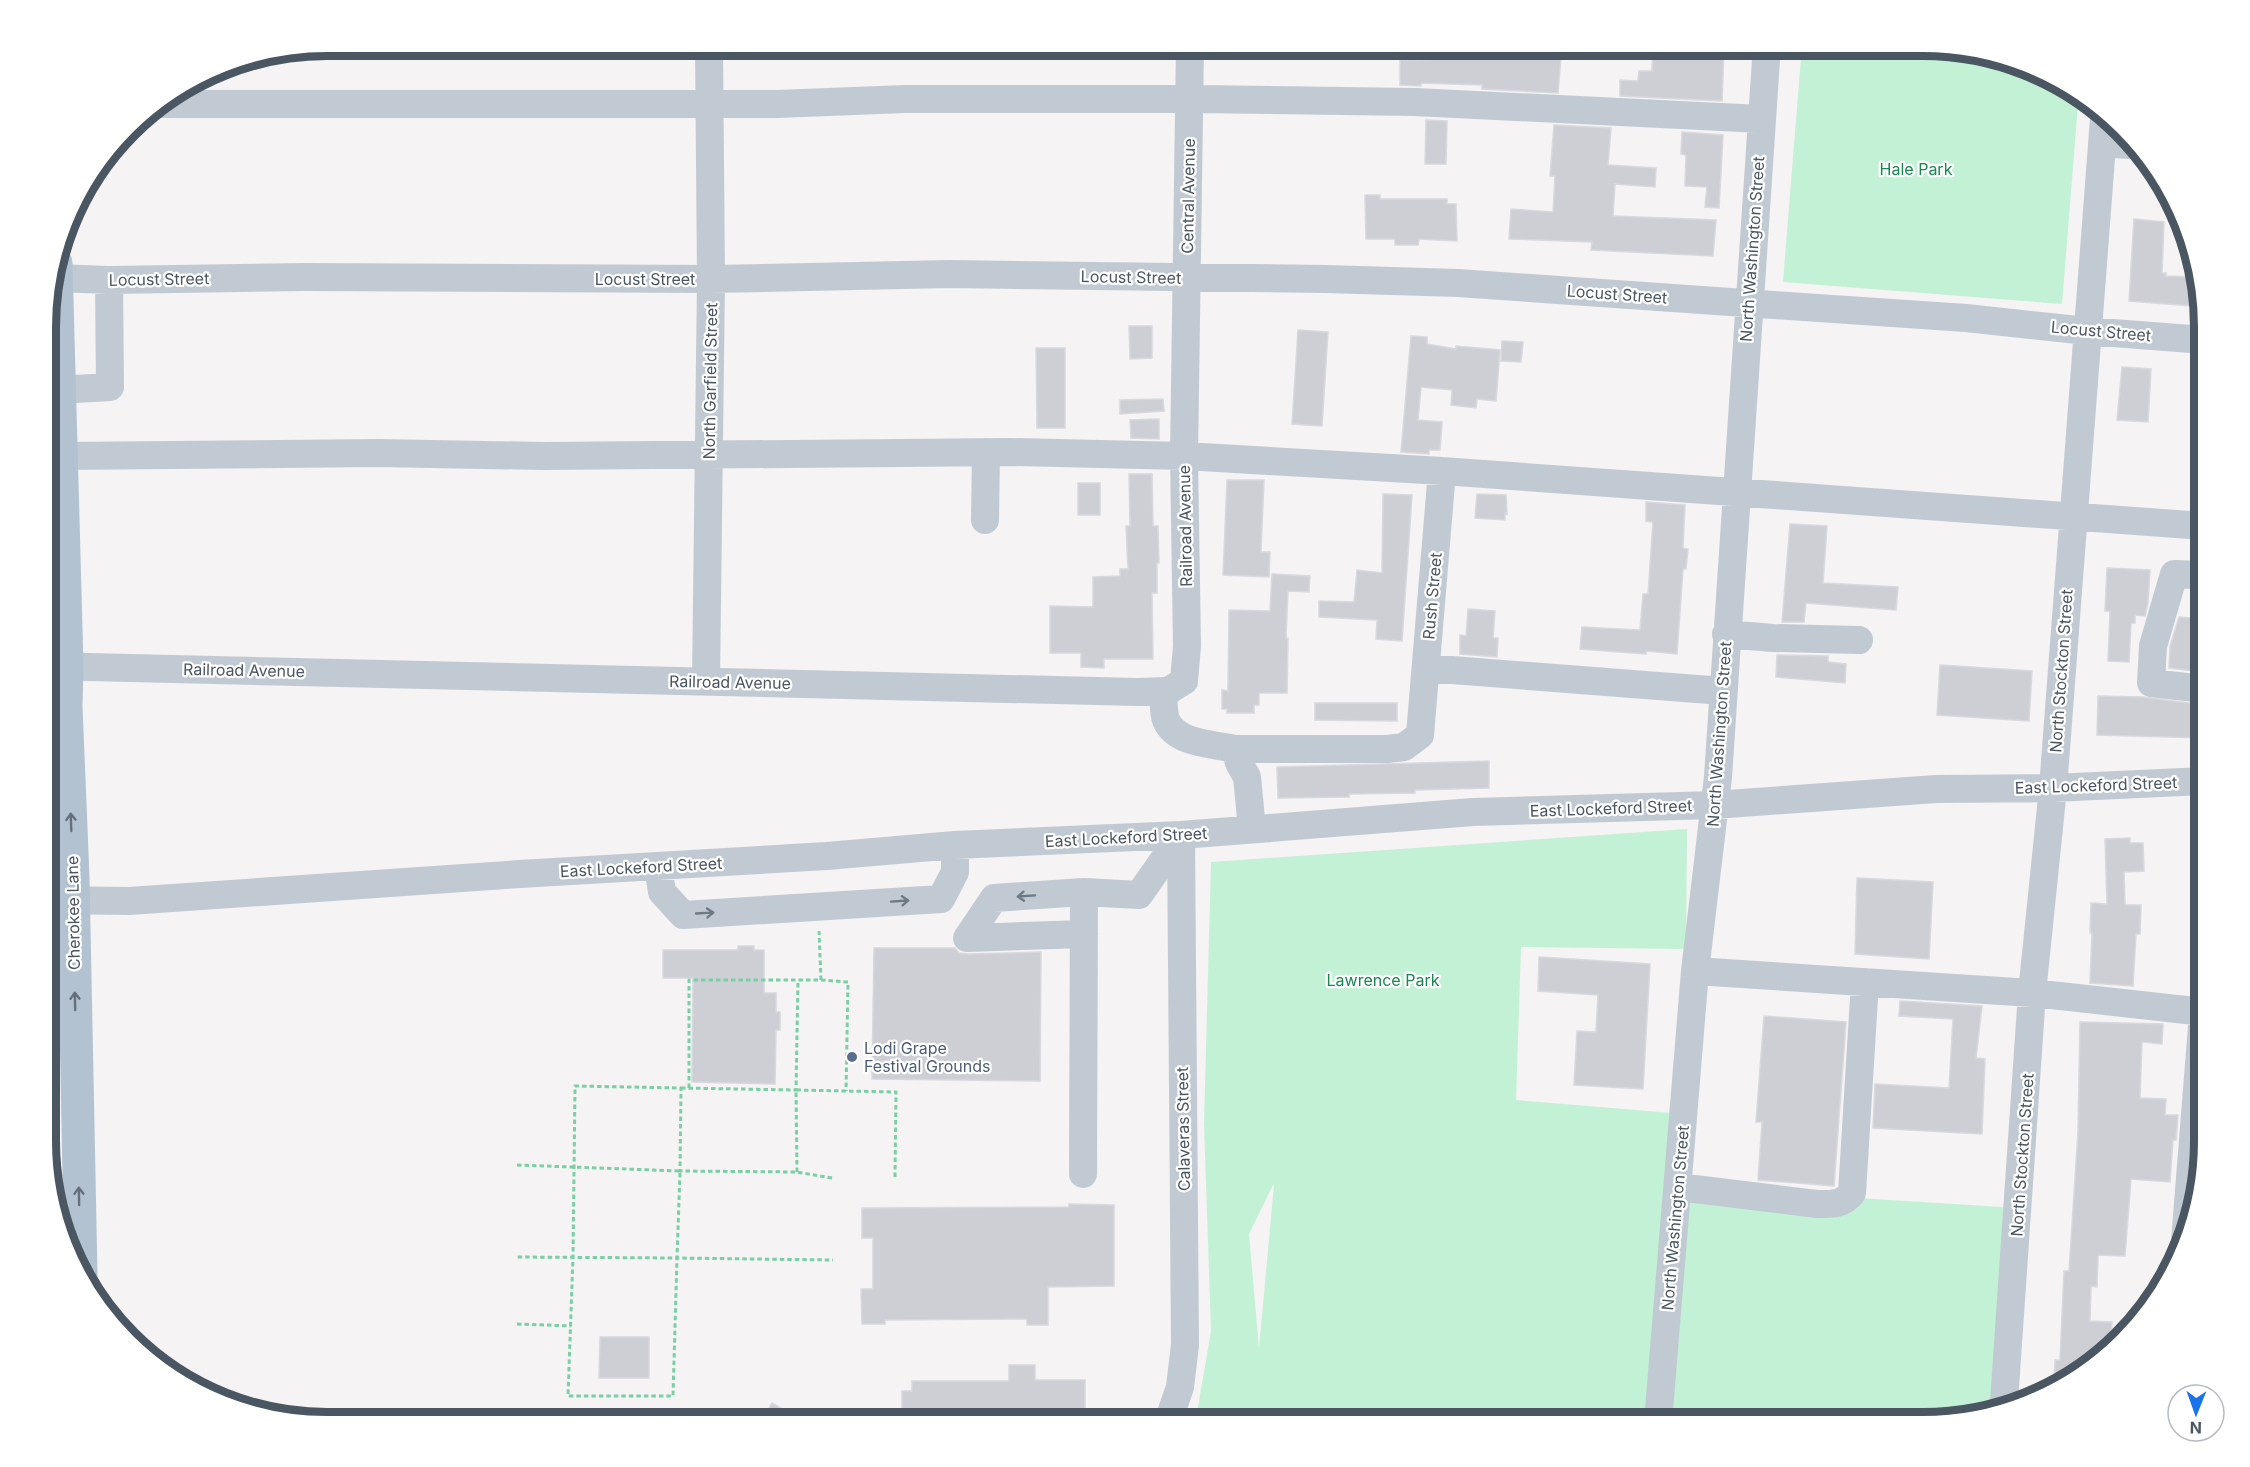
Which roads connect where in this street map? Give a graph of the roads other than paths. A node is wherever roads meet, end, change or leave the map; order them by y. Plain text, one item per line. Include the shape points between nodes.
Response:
1 (709, 56) edge
2 (1190, 56) edge
3 (1766, 56) edge
4 (1190, 100) junction
5 (710, 102) junction
6 (172, 104) edge
7 (1761, 119) junction
8 (2112, 136) edge
9 (61, 272) edge
10 (1187, 277) junction
11 (711, 279) junction
12 (109, 280) junction
13 (1749, 303) junction
14 (57, 304) edge
15 (2087, 331) junction
16 (2194, 339) edge
17 (58, 390) junction
18 (986, 452) junction
19 (710, 454) junction
20 (60, 456) junction
21 (1184, 456) junction
22 (1442, 471) junction
23 (1735, 494) junction
24 (2073, 516) junction
25 (985, 520) dead end
26 (2194, 525) edge
27 (56, 534) edge
28 (2194, 575) edge
29 (56, 610) edge
30 (1726, 634) junction
31 (1859, 640) dead end
32 (57, 666) edge
33 (1426, 668) junction
34 (706, 681) junction
35 (2194, 688) edge
36 (1163, 691) junction
37 (1723, 691) junction
38 (1235, 749) junction
39 (2194, 781) edge
40 (2053, 788) junction
41 (1714, 805) junction
42 (1252, 829) junction
43 (1181, 835) junction
44 (955, 845) junction
45 (658, 866) junction
46 (1084, 892) junction
47 (60, 901) edge
48 (1084, 934) junction
49 (1695, 971) junction
50 (1864, 982) junction
51 (2032, 993) junction
52 (2194, 1005) edge
53 (2194, 1129) edge
54 (1083, 1174) dead end
55 (1678, 1187) junction
56 (2189, 1194) edge
57 (80, 1253) edge
58 (2004, 1399) edge
59 (1171, 1412) edge
60 (1659, 1412) edge

1 - 5 street, North Garfield Street
2 - 4 street, Central Avenue
3 - 7 street, North Washington Street
4 - 5 street
4 - 7 street via 1415,102
4 - 10 street, Central Avenue
5 - 6 street
5 - 11 street, North Garfield Street
7 - 13 street, North Washington Street
8 - 15 street, North Stockton Street
9 - 12 street, Locust Street
10 - 11 street, Locust Street via 950,274
10 - 13 street, Locust Street via 1458,283
10 - 21 street, Central Avenue
11 - 12 street, Locust Street
11 - 19 street, North Garfield Street
12 - 17 street via 110,387
13 - 15 street, Locust Street
13 - 23 street, North Washington Street
14 - 17 main road, Cherokee Lane
15 - 16 street, Locust Street
15 - 24 street, North Stockton Street
17 - 20 main road, Cherokee Lane
18 - 19 street
18 - 21 street
18 - 25 street
19 - 20 street
19 - 34 street, North Garfield Street
20 - 27 main road, Cherokee Lane
21 - 22 street
21 - 36 street, Railroad Avenue via 1184,681
22 - 23 street
22 - 33 street, Rush Street
23 - 24 street
23 - 30 street, North Washington Street
24 - 26 street
24 - 40 street, North Stockton Street
28 - 35 street via 2174,574 2153,646 2151,683
29 - 32 main road, Cherokee Lane
30 - 31 street
30 - 37 street, North Washington Street
32 - 34 street, Railroad Avenue
47 -> 32 main road, Cherokee Lane via 66,706
33 - 37 street
33 - 38 street, Rush Street via 1420,735 1404,747
34 - 36 street, Railroad Avenue
36 - 38 street via 1166,719 1173,732 1186,739
37 - 41 street, North Washington Street
38 - 42 street via 1247,777
39 - 40 street, East Lockeford Street
40 - 41 street, East Lockeford Street via 1936,789
40 - 51 street, North Stockton Street
41 - 42 street, East Lockeford Street via 1473,812
41 - 49 street, North Washington Street
42 - 43 street, East Lockeford Street
43 - 44 street, East Lockeford Street
43 - 46 street via 1139,895
43 - 59 street, Calaveras Street via 1185,1345 1180,1387
44 - 45 street, East Lockeford Street
45 -> 44 street via 662,892 683,915 940,899 955,872
45 - 47 street, East Lockeford Street via 129,901
46 - 48 street
46 -> 48 street via 994,898 967,938
57 -> 47 main road, Cherokee Lane
48 - 54 street
49 - 50 street
49 - 55 street, North Washington Street
50 - 51 street
50 - 55 street via 1852,1193 1845,1201 1817,1204
51 - 52 street
51 - 58 street, North Stockton Street
53 - 56 street
55 - 60 street, North Washington Street

